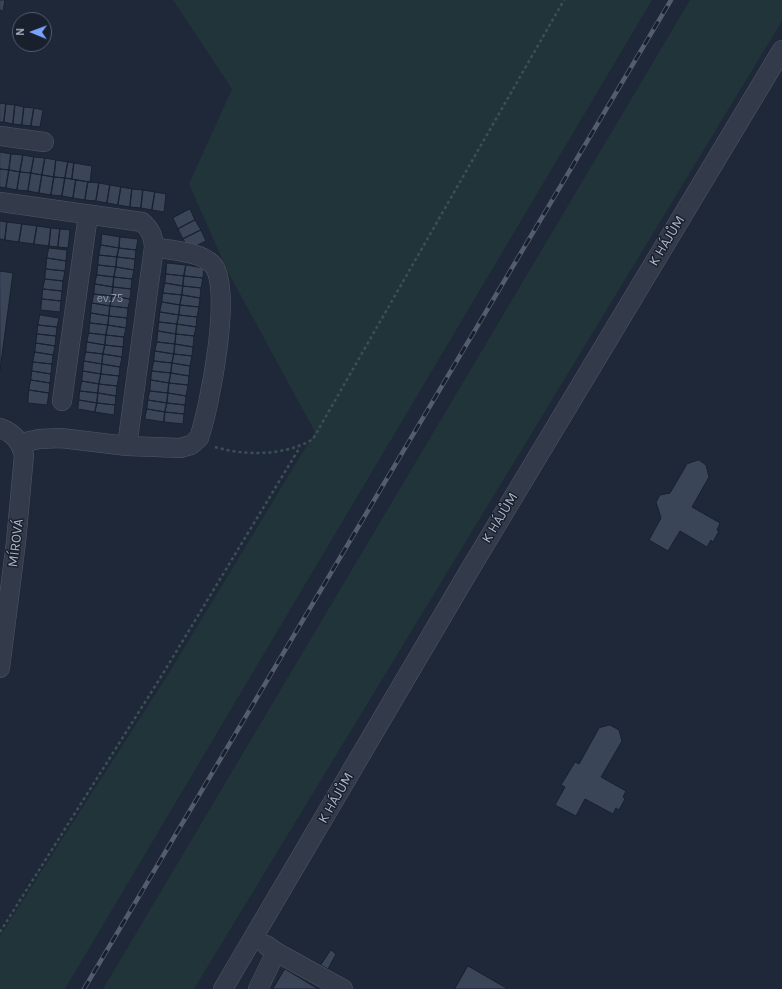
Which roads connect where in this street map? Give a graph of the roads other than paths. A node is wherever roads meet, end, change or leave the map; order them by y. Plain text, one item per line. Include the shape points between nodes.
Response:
1 (782, 50) edge
2 (0, 136) edge
3 (44, 142) dead end
4 (0, 202) edge
5 (88, 214) junction
6 (154, 247) junction
7 (62, 401) dead end
8 (0, 428) edge
9 (20, 443) junction
10 (127, 446) junction
11 (2, 634) edge
12 (0, 668) edge
13 (254, 936) junction
14 (276, 952) junction
15 (223, 989) edge
16 (258, 989) edge
17 (343, 989) edge

1 - 13 street, K HÁJŮM via 466,576
2 - 3 street
4 - 5 street
5 - 6 street via 142,222 149,229
5 - 7 street
6 - 10 street
6 - 10 street via 200,256 213,266 220,286 221,310 215,370 199,438 191,445 180,448
8 - 9 street via 10,432
9 - 10 street via 61,438
9 - 11 street, MÍROVÁ via 24,455 24,471
11 - 12 street, MÍROVÁ
13 - 14 street
13 - 15 street, K HÁJŮM
14 - 16 street
14 - 17 street

